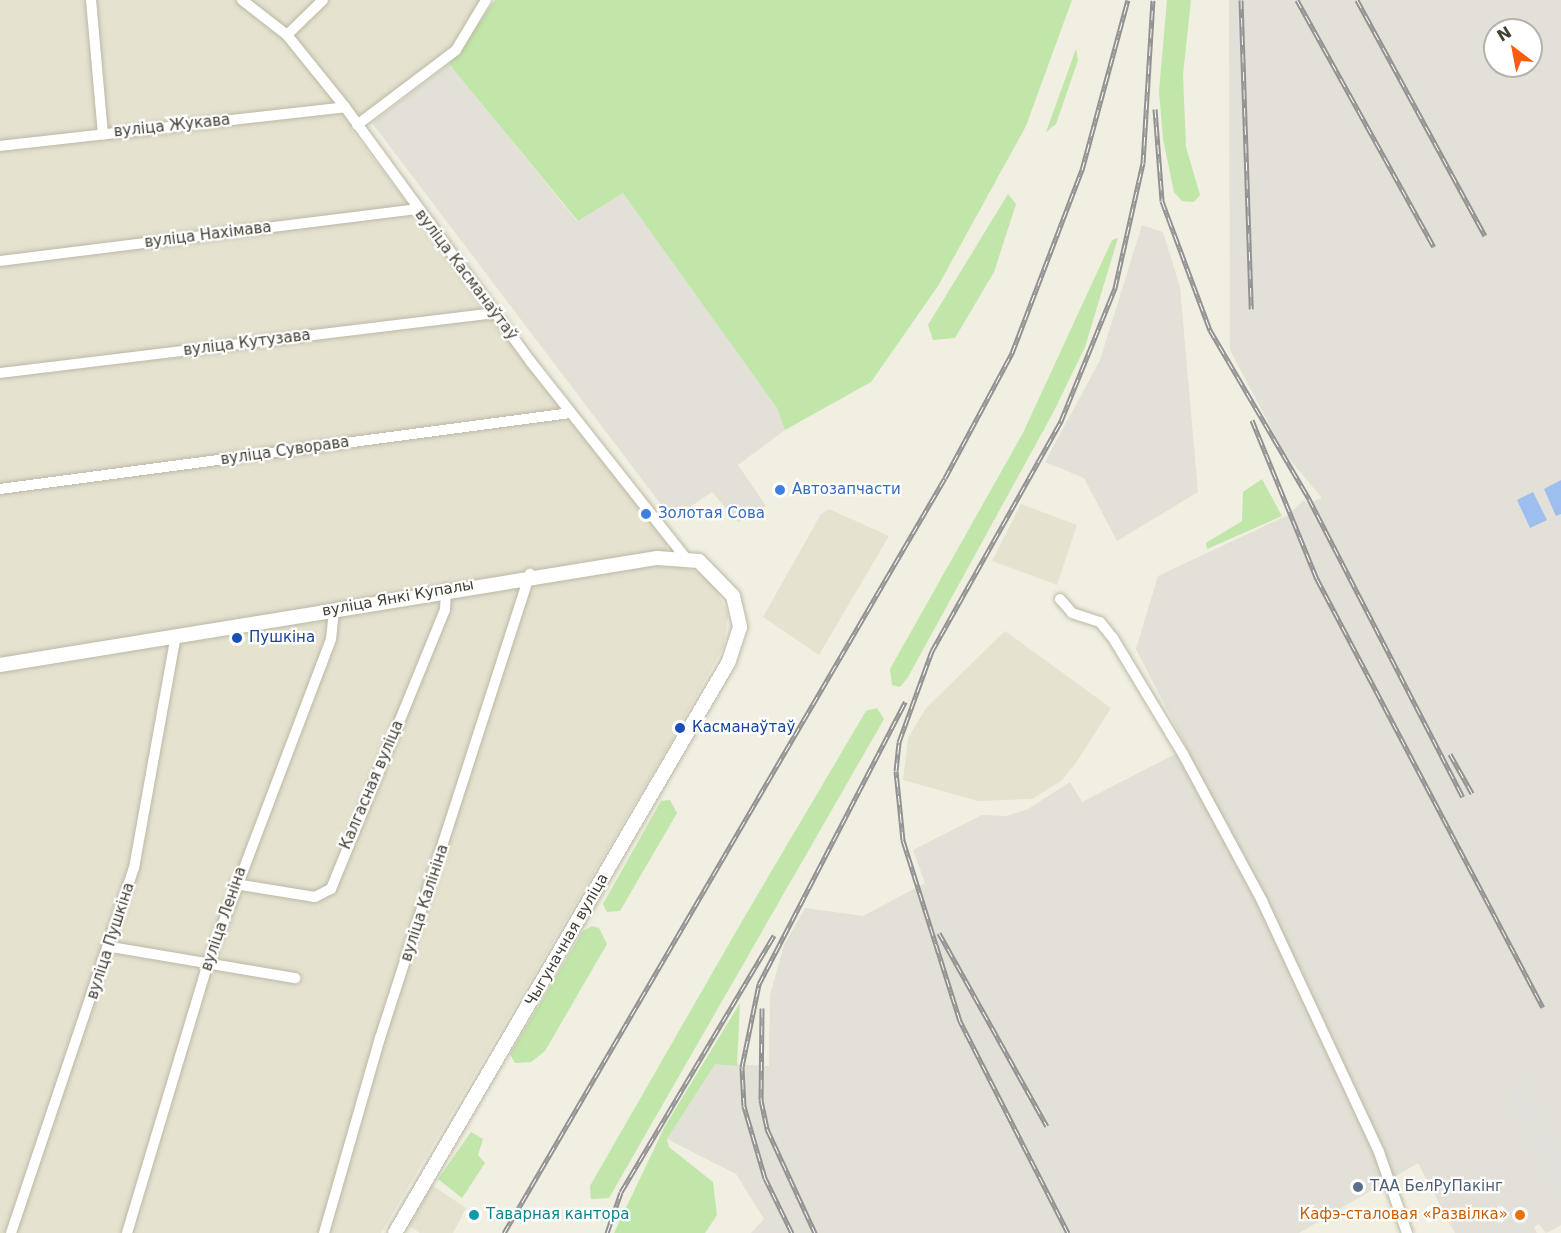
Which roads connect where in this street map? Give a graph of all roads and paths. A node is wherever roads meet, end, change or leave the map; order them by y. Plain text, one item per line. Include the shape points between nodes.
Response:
1 (91, 0) edge
2 (242, 0) edge
3 (323, 0) edge
4 (486, 0) edge
5 (287, 34) junction
6 (345, 107) junction
7 (357, 125) junction
8 (103, 134) junction
9 (0, 146) edge
10 (416, 208) junction
11 (0, 261) edge
12 (494, 313) junction
13 (0, 373) edge
14 (570, 412) junction
15 (0, 489) edge
16 (685, 557) junction
17 (530, 574) junction
18 (446, 589) junction
19 (1060, 599) dead end
20 (334, 610) junction
21 (174, 639) junction
22 (0, 665) edge
23 (236, 884) junction
24 (111, 947) junction
25 (208, 963) junction
26 (295, 978) dead end
27 (11, 1233) edge
28 (127, 1233) edge
29 (324, 1233) edge
30 (395, 1233) edge
31 (1407, 1233) edge

1 - 8 street
2 - 5 street, вуліца Касманаўтаў
3 - 5 street
4 - 7 street via 456,50
5 - 6 street, вуліца Касманаўтаў
6 - 7 street, вуліца Касманаўтаў
6 - 8 street, вуліца Жукава
7 - 10 street, вуліца Касманаўтаў
8 - 9 street, вуліца Жукава
10 - 11 street, вуліца Нахімава
10 - 12 street, вуліца Касманаўтаў
12 - 13 street, вуліца Кутузава
12 - 14 street, вуліца Касманаўтаў
14 - 15 street, вуліца Суворава
14 - 16 street, вуліца Касманаўтаў
16 - 17 street, вуліца Янкі Купалы
16 - 30 street, Чыгуначная вуліца via 710,569 733,596 740,621 736,645
17 - 18 street, вуліца Янкі Купалы
17 - 29 street, вуліца Калініна via 380,1038
18 - 20 street, вуліца Янкі Купалы
18 - 23 street, Калгасная вуліца via 445,610 331,889 315,897
19 - 31 street via 1072,613 1100,622 1113,638 1184,754 1262,902 1395,1187
20 - 21 street, вуліца Янкі Купалы
20 - 23 street, вуліца Леніна via 331,639
21 - 22 street, вуліца Янкі Купалы
21 - 24 street, вуліца Пушкіна via 134,868
23 - 25 street, вуліца Леніна
24 - 25 street
24 - 27 street, вуліца Пушкіна
25 - 26 street
25 - 28 street, вуліца Леніна

